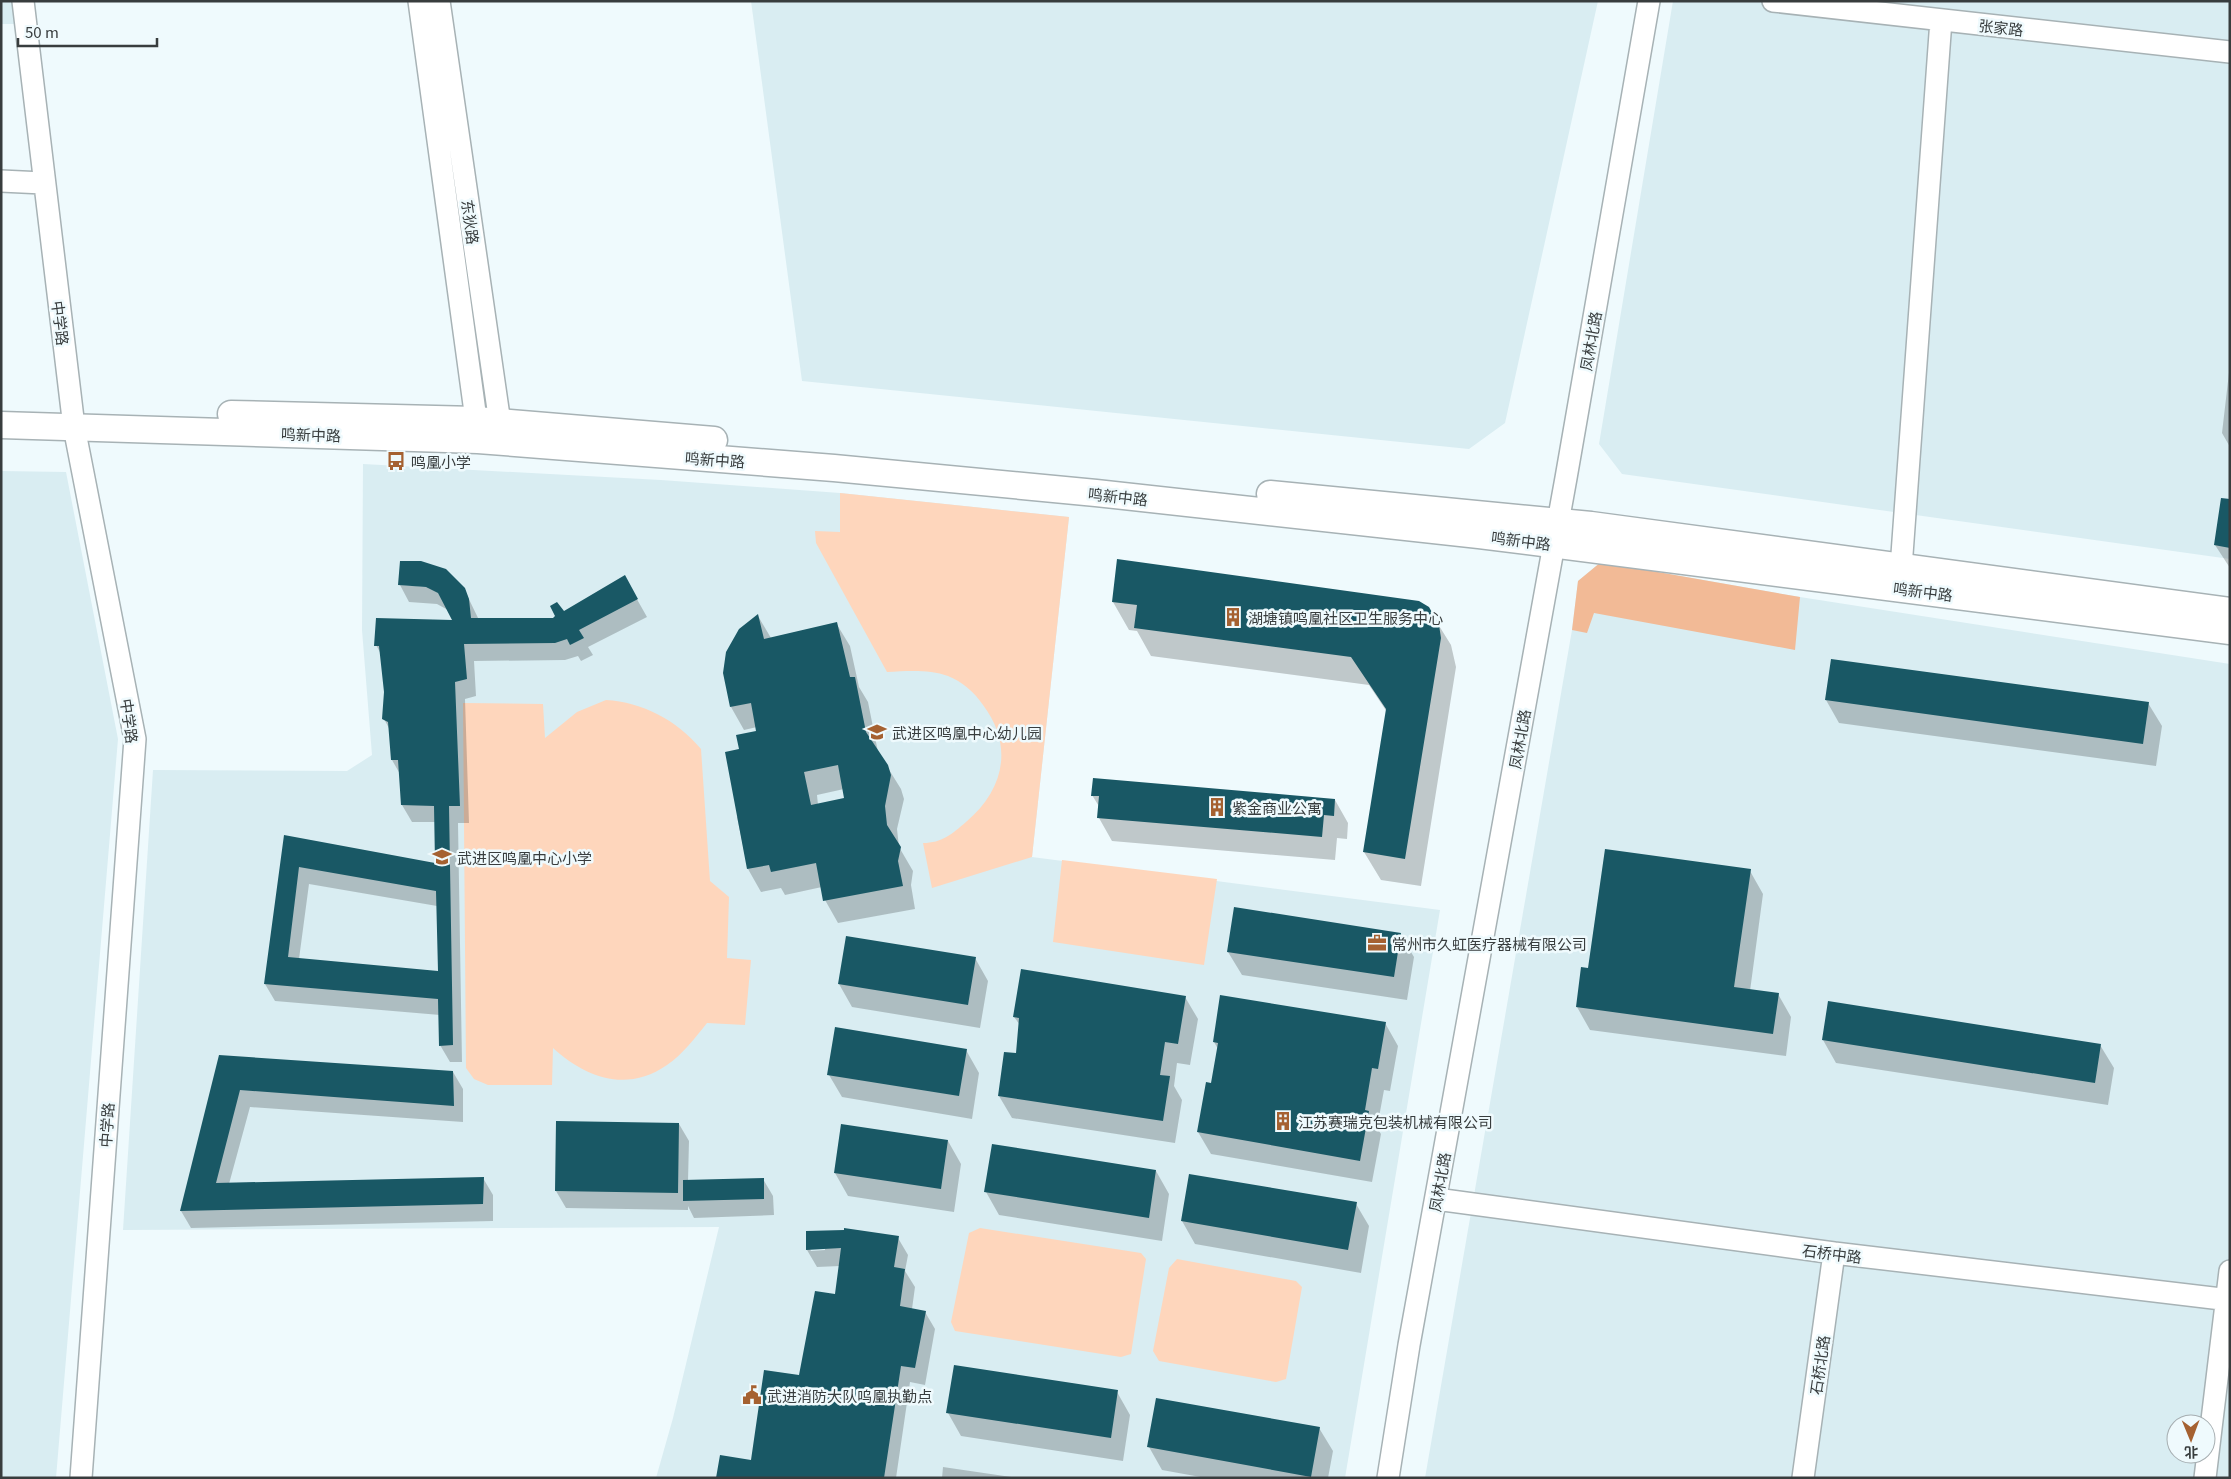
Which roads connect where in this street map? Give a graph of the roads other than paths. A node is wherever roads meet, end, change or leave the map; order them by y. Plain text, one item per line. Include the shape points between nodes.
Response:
1 (22, 1) edge
2 (418, 1) edge
3 (439, 1) edge
4 (1649, 1) edge
5 (1772, 1) edge
6 (1940, 20) junction
7 (2230, 52) edge
8 (1, 181) edge
9 (44, 183) junction
10 (1, 408) edge
11 (73, 418) junction
12 (1, 425) edge
13 (490, 431) junction
14 (1556, 533) junction
15 (1901, 568) junction
16 (2230, 611) edge
17 (2230, 631) edge
18 (1436, 1198) junction
19 (1834, 1253) junction
20 (2230, 1270) edge
21 (2228, 1299) edge
22 (81, 1478) edge
23 (1388, 1478) edge
24 (1804, 1478) edge
25 (2205, 1478) edge

1 - 9 street, 中学路
2 - 13 street, 东狄路
3 - 13 street, 东狄路
4 - 14 street, 凤林北路
5 - 6 street, 张家路
6 - 7 street, 张家路
6 - 15 street
8 - 9 street
9 - 11 street, 中学路
10 - 11 main road, 鸣新中路
11 - 12 main road, 鸣新中路
11 - 13 main road, 鸣新中路
11 - 22 street, 中学路 via 135,739
13 - 14 main road, 鸣新中路 via 834,468
14 - 15 main road, 鸣新中路
14 - 17 main road, 鸣新中路
14 - 18 street, 凤林北路
15 - 16 main road, 鸣新中路
18 - 19 street, 石桥中路
18 - 23 street, 凤林北路
19 - 21 street, 石桥中路
19 - 24 street, 石桥北路
20 - 21 street
21 - 25 street

